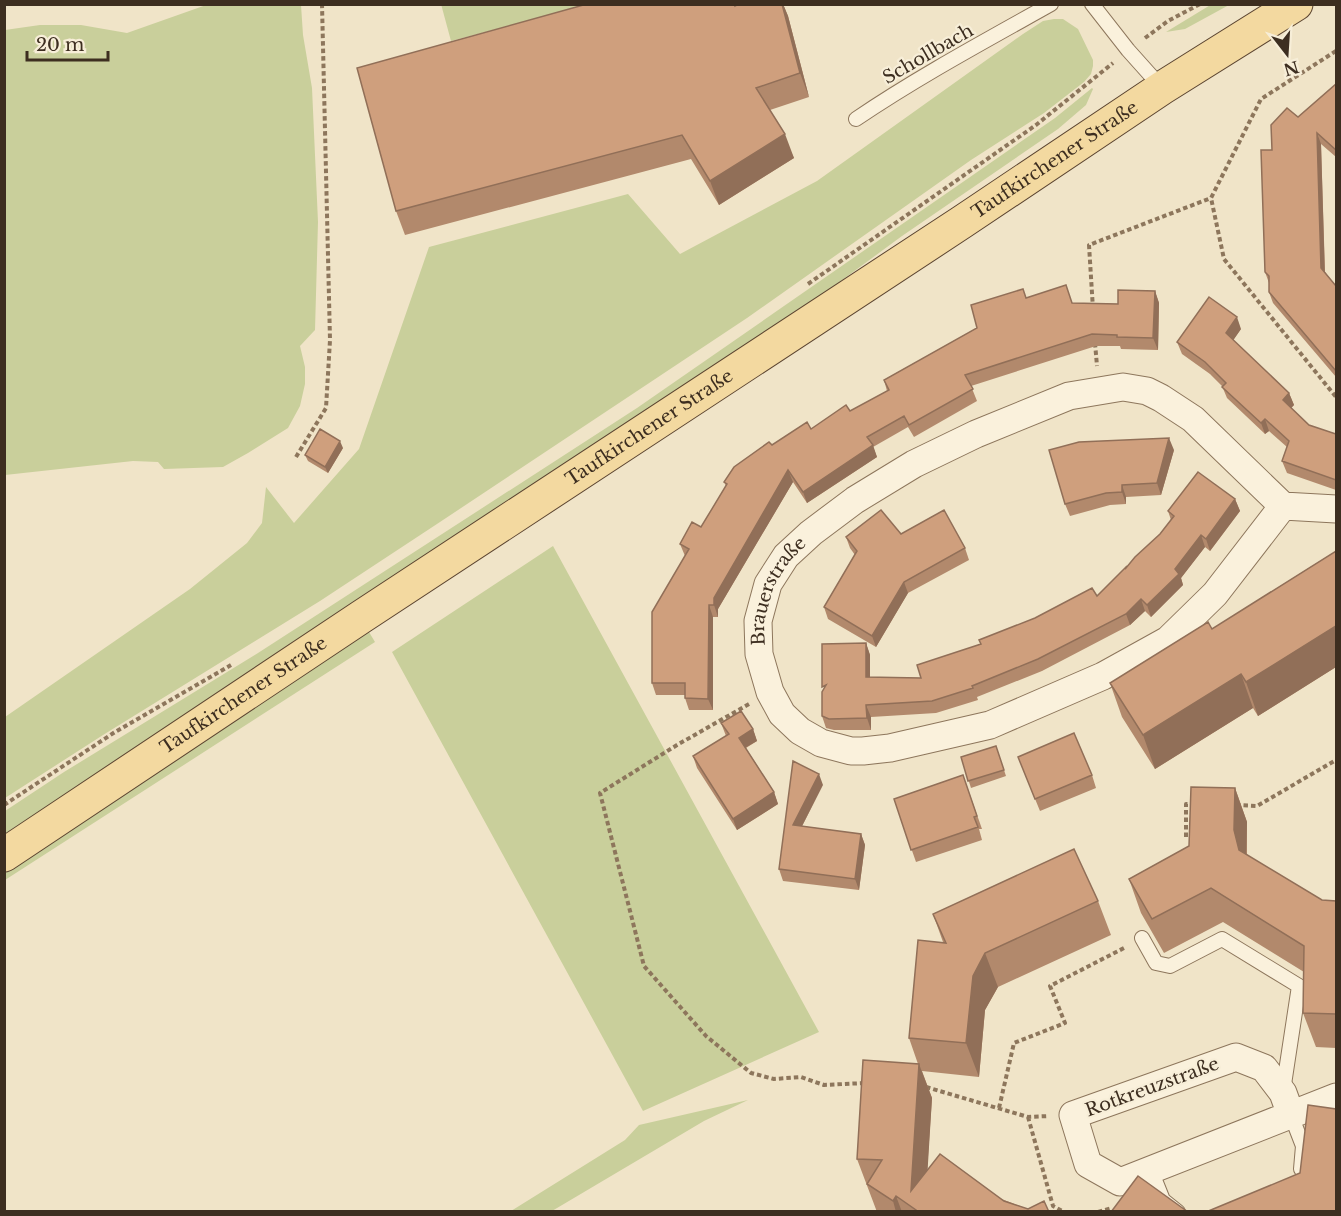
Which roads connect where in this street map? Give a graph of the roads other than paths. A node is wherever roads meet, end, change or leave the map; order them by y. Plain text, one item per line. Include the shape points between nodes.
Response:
1 (1051, 4) edge
2 (1092, 4) edge
3 (1296, 4) edge
4 (1162, 88) junction
5 (856, 119) dead end
6 (1283, 506) junction
7 (1336, 509) edge
8 (4, 855) edge
9 (1142, 938) edge
10 (1336, 1097) edge
11 (1287, 1104) junction
12 (1151, 1170) junction
13 (1299, 1187) edge
14 (1178, 1212) edge

1 - 5 lane, Schollbach
2 - 4 lane
3 - 4 main road, Taufkirchener Straße
4 - 8 main road, Taufkirchener Straße
6 - 6 street, Brauerstraße via 1193,419 1161,398 1123,387 1069,396 914,464 855,500 786,556 768,584 758,621 759,654 770,692 782,714 800,731 821,743 851,751 890,748 990,725 1103,676 1168,640 1215,594
6 - 7 street
9 - 11 lane via 1156,963 1170,966 1222,939 1299,986
10 - 11 street, Rotkreuzstraße
11 - 12 street, Rotkreuzstraße
11 - 12 street, Rotkreuzstraße via 1264,1068 1236,1057 1074,1115 1088,1164 1120,1182
11 - 13 lane via 1303,1146
12 - 14 lane via 1163,1200

